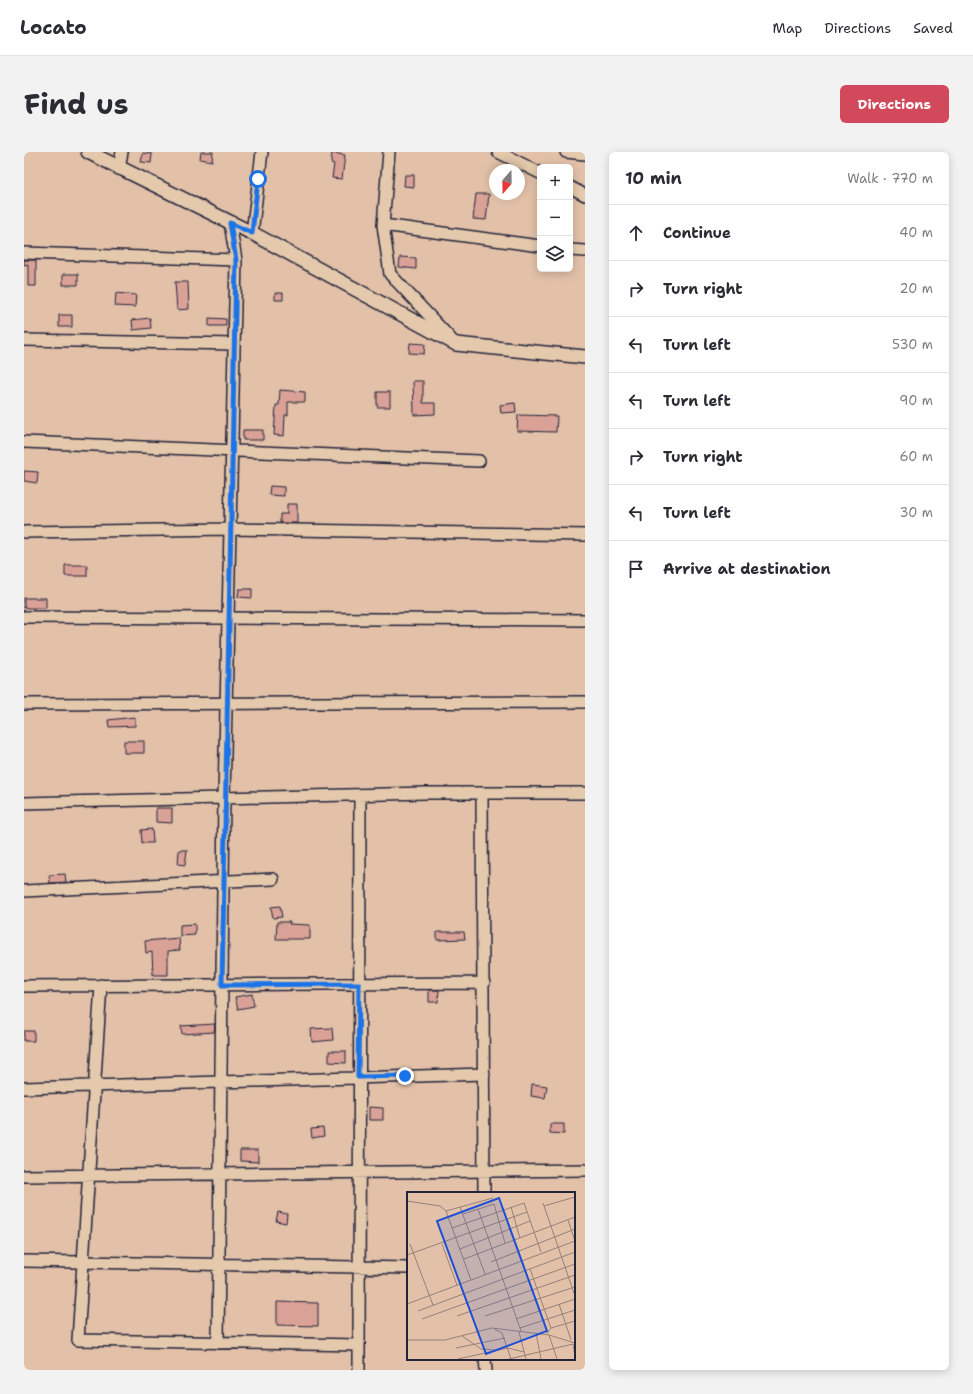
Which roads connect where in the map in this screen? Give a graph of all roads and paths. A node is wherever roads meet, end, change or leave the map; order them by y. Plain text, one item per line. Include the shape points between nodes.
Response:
1 (88, 152) edge
2 (122, 152) edge
3 (262, 152) edge
4 (389, 152) edge
5 (498, 152) edge
6 (566, 152) edge
7 (585, 154) edge
8 (119, 169) junction
9 (537, 172) edge
10 (573, 189) edge
11 (585, 195) edge
12 (230, 223) junction
13 (383, 225) junction
14 (252, 233) junction
15 (537, 246) edge
16 (573, 250) edge
17 (585, 252) edge
18 (24, 253) edge
19 (236, 260) junction
20 (24, 340) edge
21 (234, 344) junction
22 (456, 344) junction
23 (585, 357) edge
24 (24, 442) edge
25 (232, 451) junction
26 (479, 461) dead end
27 (231, 529) junction
28 (24, 532) edge
29 (585, 535) edge
30 (24, 617) edge
31 (229, 618) junction
32 (585, 620) edge
33 (585, 702) edge
34 (24, 704) edge
35 (228, 704) junction
36 (482, 793) junction
37 (585, 793) edge
38 (360, 795) junction
39 (224, 798) junction
40 (24, 803) edge
41 (273, 879) dead end
42 (224, 882) junction
43 (24, 891) edge
44 (484, 983) junction
45 (359, 984) junction
46 (101, 985) junction
47 (222, 985) junction
48 (24, 986) edge
49 (484, 1074) junction
50 (358, 1077) junction
51 (220, 1081) junction
52 (94, 1085) junction
53 (24, 1088) edge
54 (585, 1170) edge
55 (483, 1171) junction
56 (359, 1172) junction
57 (219, 1174) junction
58 (88, 1175) junction
59 (24, 1176) edge
60 (484, 1192) edge
61 (24, 1262) edge
62 (83, 1262) junction
63 (218, 1265) junction
64 (359, 1267) junction
65 (407, 1268) edge
66 (218, 1343) junction
67 (359, 1345) junction
68 (359, 1370) edge

1 - 8 street
2 - 8 street
3 - 14 street
4 - 13 street
5 - 9 street
6 - 7 street
8 - 12 street
10 - 11 street
12 - 14 street
12 - 19 street
13 - 15 street
13 - 22 street via 390,274
14 - 22 street
16 - 17 street
18 - 19 street
19 - 21 street
20 - 21 street
21 - 25 street
22 - 23 street
24 - 25 street
25 - 26 street
25 - 27 street
27 - 28 street
27 - 29 street
27 - 31 street
30 - 31 street
31 - 32 street
31 - 35 street
33 - 35 street
34 - 35 street
35 - 39 street
36 - 37 street
36 - 38 street
36 - 44 street
38 - 39 street
38 - 45 street
39 - 40 street
39 - 42 street
41 - 42 street
42 - 43 street
42 - 47 street
44 - 45 street
44 - 49 street
45 - 47 street
45 - 50 street
46 - 47 street
46 - 48 street
46 - 52 street
47 - 51 street
49 - 50 street
49 - 55 street
50 - 51 street
50 - 56 street
51 - 52 street
51 - 57 street
52 - 53 street
52 - 58 street
54 - 55 street
55 - 56 street
55 - 60 street
56 - 57 street
56 - 64 street
57 - 58 street
57 - 63 street
58 - 59 street
58 - 62 street
61 - 62 street
62 - 63 street
62 - 66 street via 78,1340
63 - 64 street
63 - 66 street
64 - 65 street
64 - 67 street
66 - 67 street
67 - 68 street

